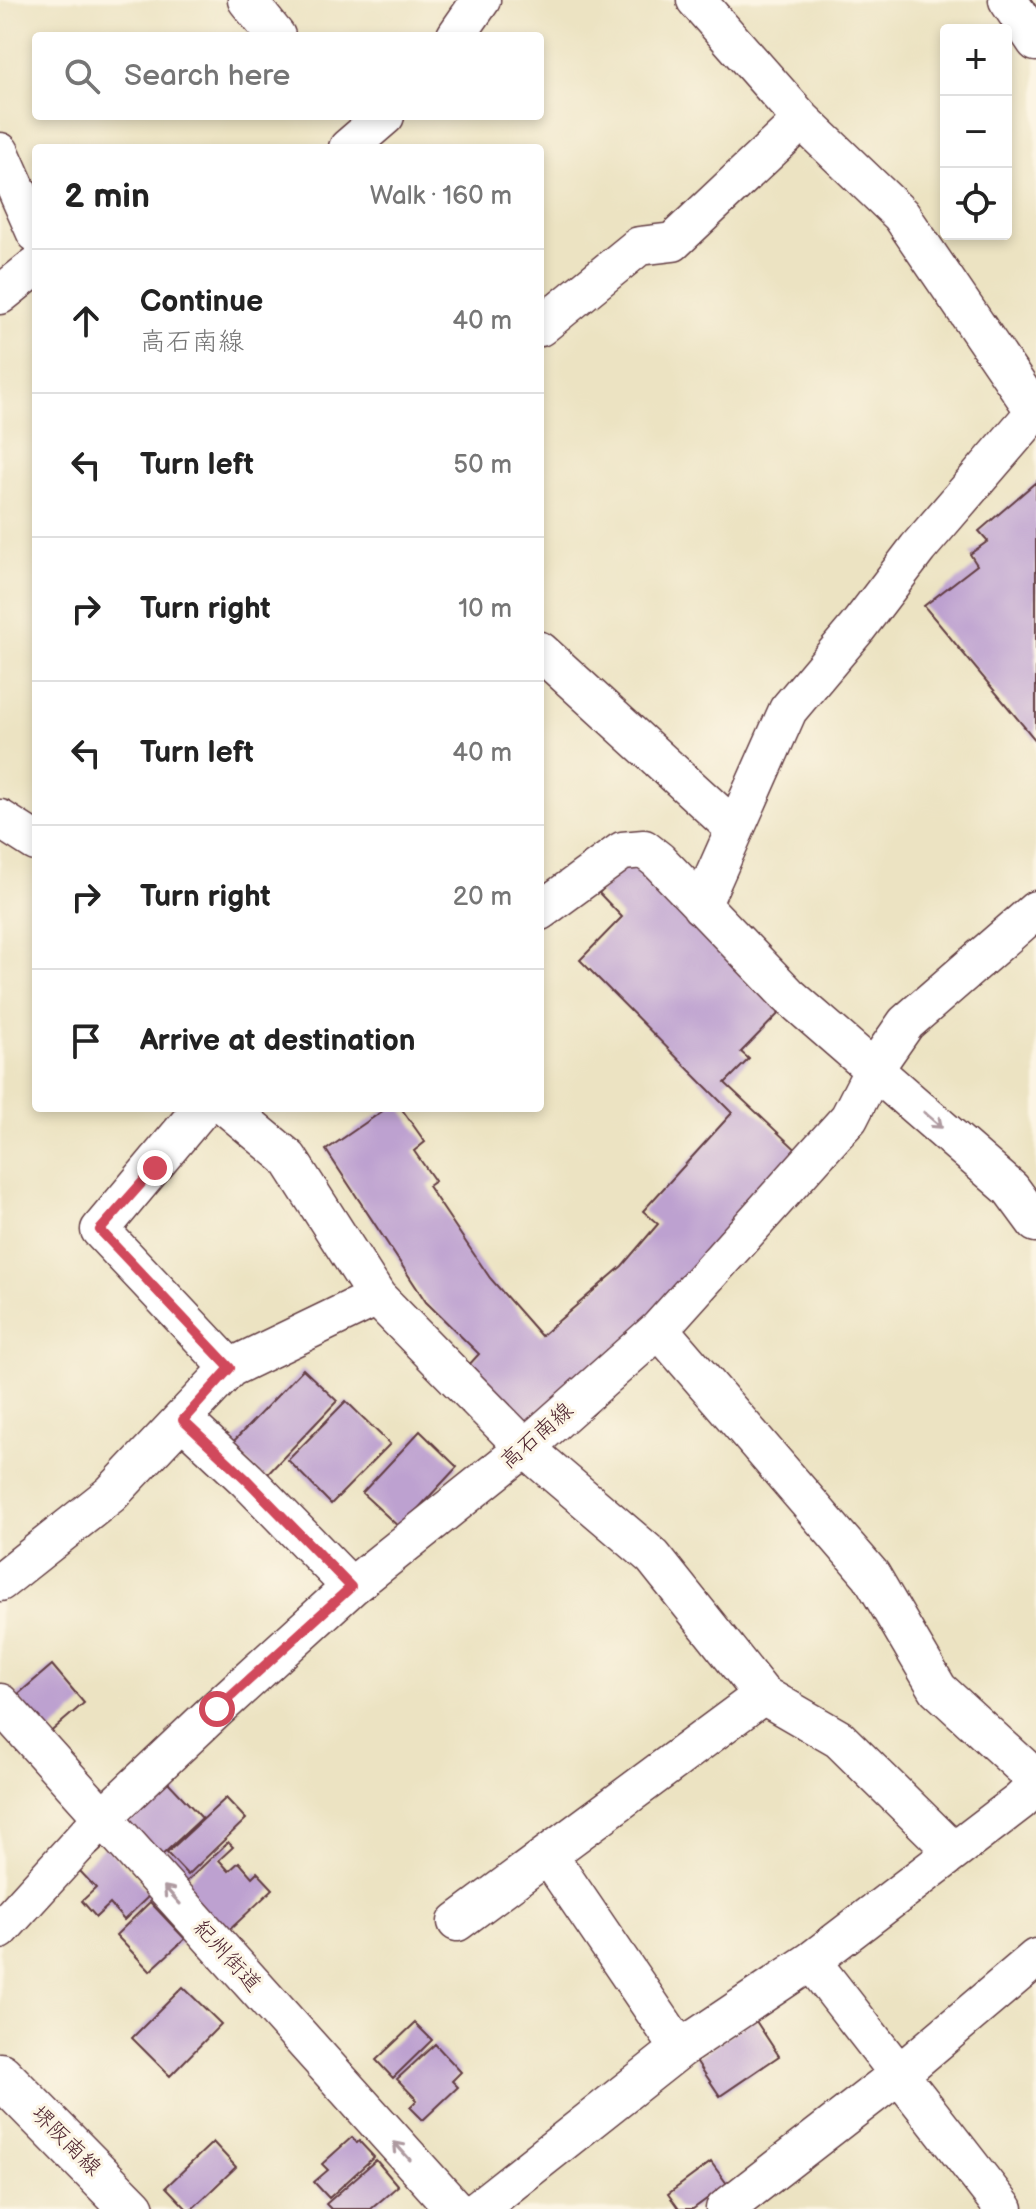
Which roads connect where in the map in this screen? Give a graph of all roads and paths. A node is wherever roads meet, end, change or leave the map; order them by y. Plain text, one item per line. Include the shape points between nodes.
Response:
1 (247, 0) edge
2 (481, 0) edge
3 (696, 0) edge
4 (1008, 0) edge
5 (273, 32) edge
6 (459, 32) edge
7 (1036, 42) edge
8 (802, 120) junction
9 (0, 152) edge
10 (32, 224) edge
11 (32, 269) edge
12 (0, 295) edge
13 (544, 324) edge
14 (1036, 412) edge
15 (544, 655) edge
16 (0, 819) edge
17 (735, 829) junction
18 (32, 839) edge
19 (701, 906) junction
20 (544, 908) edge
21 (1036, 910) edge
22 (874, 1069) junction
23 (199, 1112) edge
24 (233, 1112) edge
25 (1036, 1223) edge
26 (377, 1297) junction
27 (659, 1329) junction
28 (230, 1368) junction
29 (183, 1420) junction
30 (525, 1448) junction
31 (0, 1582) edge
32 (351, 1587) junction
33 (763, 1695) junction
34 (0, 1703) edge
35 (1032, 1797) edge
36 (102, 1818) junction
37 (953, 1851) junction
38 (548, 1855) junction
39 (457, 1922) dead end
40 (0, 1930) edge
41 (1036, 1958) edge
42 (811, 1961) junction
43 (680, 2049) junction
44 (899, 2074) junction
45 (0, 2075) edge
46 (132, 2209) edge
47 (455, 2209) edge
48 (478, 2209) edge
49 (725, 2209) edge
50 (1004, 2209) edge

1 - 5 street
2 - 6 street
3 - 8 street
4 - 7 street
8 - 13 street via 673,242 639,246
8 - 14 street via 901,215
9 - 10 street
11 - 12 street
14 - 17 street via 788,710
15 - 17 street
16 - 18 street
17 - 19 street
19 - 20 street via 644,849 622,851
19 - 22 street via 788,995
21 - 22 street, 高石南線 via 906,1023
22 -> 25 street via 1011,1189
22 - 27 street, 高石南線 via 849,1118
23 - 28 street via 100,1230
24 - 26 street via 288,1158
26 - 28 street
26 - 30 street
27 - 30 street, 高石南線
27 - 35 street via 871,1575 938,1689
28 - 29 street
29 - 31 street via 111,1494
29 - 32 street
30 - 32 street, 高石南線
30 - 33 street via 653,1557
32 - 36 street, 高石南線
33 - 37 street via 839,1739
33 - 38 street
34 - 36 street, 紀州街道
35 - 37 street
36 - 40 street, 高石南線
47 -> 36 street, 紀州街道
37 - 42 street
38 - 39 street
38 - 43 street
41 - 44 street
42 - 43 street
42 - 44 street
43 - 48 street
44 - 49 street
44 - 50 street
45 - 46 main road, 堺阪南線

